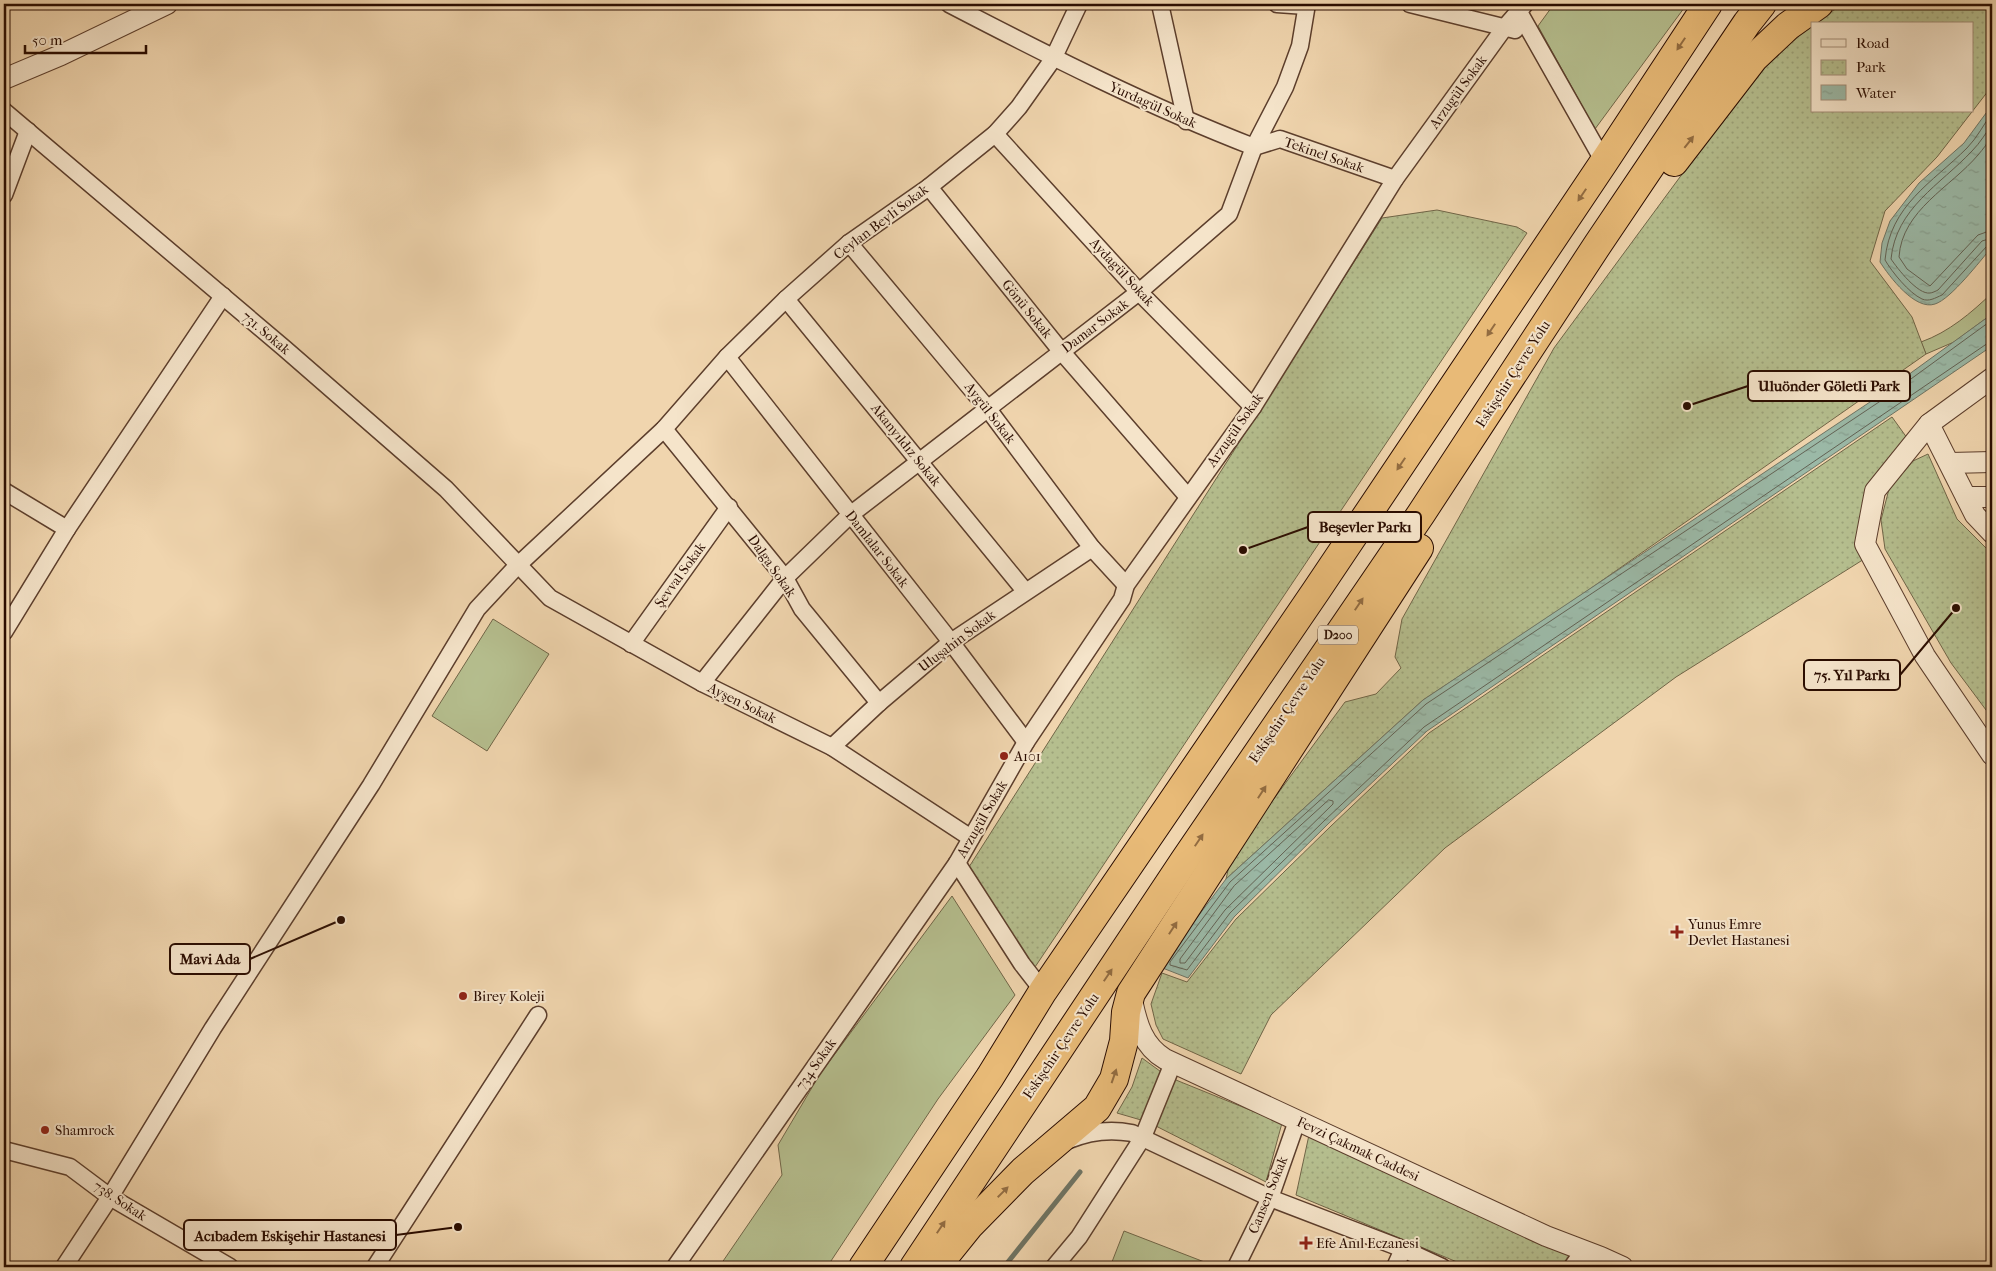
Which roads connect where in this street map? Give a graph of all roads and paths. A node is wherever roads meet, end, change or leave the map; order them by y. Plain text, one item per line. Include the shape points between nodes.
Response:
1 (167, 4) edge
2 (949, 4) edge
3 (1079, 4) edge
4 (1160, 4) edge
5 (1278, 4) edge
6 (1410, 4) edge
7 (1708, 4) edge
8 (1762, 4) edge
9 (1819, 4) edge
10 (1306, 5) edge
11 (1522, 8) edge
12 (1504, 27) junction
13 (1532, 35) junction
14 (1053, 59) junction
15 (4, 79) edge
16 (4, 111) edge
17 (1186, 121) junction
18 (28, 131) junction
19 (994, 134) junction
20 (1254, 147) junction
21 (1604, 162) junction
22 (1395, 179) junction
23 (929, 187) junction
24 (4, 195) edge
25 (849, 243) junction
26 (1598, 244) junction
27 (1139, 292) junction
28 (223, 296) junction
29 (786, 299) junction
30 (1530, 347) junction
31 (1061, 351) junction
32 (727, 358) junction
33 (1992, 378) edge
34 (1253, 407) junction
35 (988, 409) junction
36 (1929, 424) junction
37 (664, 429) junction
38 (921, 462) junction
39 (1950, 462) junction
40 (1992, 462) edge
41 (4, 490) edge
42 (1188, 497) junction
43 (1966, 497) junction
44 (1992, 497) edge
45 (729, 507) junction
46 (850, 515) junction
47 (67, 529) junction
48 (1992, 533) edge
49 (1092, 548) junction
50 (517, 566) junction
51 (785, 578) junction
52 (1126, 585) junction
53 (1025, 591) junction
54 (4, 632) edge
55 (951, 642) junction
56 (631, 644) junction
57 (702, 684) junction
58 (879, 704) junction
59 (1026, 742) junction
60 (832, 747) junction
61 (1992, 755) edge
62 (971, 838) junction
63 (957, 862) junction
64 (1043, 991) junction
65 (1131, 993) junction
66 (538, 1015) dead end
67 (1173, 1063) junction
68 (1296, 1120) junction
69 (1143, 1137) junction
70 (1048, 1149) junction
71 (4, 1150) edge
72 (110, 1197) junction
73 (1270, 1198) junction
74 (1404, 1249) junction
75 (1593, 1258) edge
76 (64, 1267) edge
77 (230, 1267) edge
78 (375, 1267) edge
79 (675, 1267) edge
80 (863, 1267) edge
81 (914, 1267) edge
82 (936, 1267) edge
83 (1054, 1267) edge
84 (1236, 1267) edge
85 (1395, 1267) edge
86 (1442, 1267) edge
87 (1572, 1267) edge
88 (1623, 1267) edge

1 - 15 street
2 - 14 street, Yurdagül Sokak
3 - 14 street, Ceylan Beyli Sokak
4 - 17 street
5 - 10 street
6 - 12 street
7 -> 21 highway
8 - 26 highway, Eskişehir Çevre Yolu / D200
26 -> 9 highway via 1651,191 1754,58 1788,26
10 - 20 street, Damar Sokak via 1300,46 1285,87
11 - 12 street, Arzugül Sokak
11 - 13 street
12 - 13 street
12 - 22 street, Arzugül Sokak
13 - 21 street
14 - 17 street, Yurdagül Sokak
14 - 19 street, Ceylan Beyli Sokak via 1019,107
16 - 18 street, 731. Sokak
17 - 20 street, Yurdagül Sokak
18 - 24 street
18 - 28 street, 731. Sokak
19 - 23 street, Ceylan Beyli Sokak
19 - 27 street, Aydagül Sokak
20 - 22 street, Tekinel Sokak via 1280,139
20 - 27 street, Damar Sokak via 1229,214
21 -> 64 highway
22 - 34 street, Arzugül Sokak
23 - 25 street, Ceylan Beyli Sokak
23 - 31 street, Gönü Sokak
25 - 29 street, Ceylan Beyli Sokak
25 - 35 street, Aygül Sokak
26 - 30 highway, Eskişehir Çevre Yolu / D200
27 - 31 street, Damar Sokak
27 - 34 street, Aydagül Sokak
28 - 47 street
28 - 50 street, 731. Sokak via 446,490
29 - 32 street, Ceylan Beyli Sokak
29 - 38 street, Akanyıldız Sokak
65 -> 30 highway via 1366,633 1510,404
81 -> 30 highway, Eskişehir Çevre Yolu / D200
31 - 35 street, Damar Sokak
31 - 42 street, Gönü Sokak
32 - 37 street, Ceylan Beyli Sokak
32 - 46 street, Damlalar Sokak
33 - 36 street
34 - 42 street, Arzugül Sokak
35 - 38 street, Damar Sokak
35 - 49 street, Aygül Sokak
36 - 39 street
36 - 61 street via 1875,491 1865,544 1925,656
37 - 45 street, Dalga Sokak
37 - 50 street, Ceylan Beyli Sokak
38 - 46 street, Damar Sokak
38 - 53 street, Akanyıldız Sokak
39 - 40 street
39 - 43 street
41 - 47 street
42 - 52 street, Arzugül Sokak
43 - 44 street
43 - 48 street via 1975,515
45 - 51 street, Dalga Sokak
45 - 56 street, Şevval Sokak
46 - 51 street, Damar Sokak
46 - 55 street, Damlalar Sokak
47 - 54 street
49 - 52 street, Aygül Sokak
49 - 53 street, Uluşahin Sokak
50 - 56 street, Ayşen Sokak via 550,598
50 - 72 street, Ceylan Beyli Sokak via 477,609 371,784 213,1028
51 - 57 street, Damar Sokak
51 - 58 street, Dalga Sokak via 802,609
52 - 59 street, Arzugül Sokak via 1122,599
53 - 55 street, Uluşahin Sokak
55 - 58 street, Uluşahin Sokak
55 - 59 street, Damlalar Sokak
56 - 57 street, Ayşen Sokak
57 - 60 street, Ayşen Sokak
58 - 60 street, Uluşahin Sokak
59 - 62 street, Arzugül Sokak
60 - 62 street, Ayşen Sokak
62 - 63 street, Arzugül Sokak
63 - 64 street
63 - 79 street, 734 Sokak
64 - 80 highway via 990,1077
65 - 67 street, Fevzi Çakmak Caddesi via 1137,1023 1145,1040 1156,1053
70 -> 65 highway via 1097,1108 1114,1079
66 - 78 street
67 - 68 street, Fevzi Çakmak Caddesi
67 - 69 street
68 - 73 street, Cansen Sokak
68 - 75 street, Fevzi Çakmak Caddesi
69 - 70 street via 1113,1130 1085,1134
69 - 73 street
69 - 83 street via 1079,1238
82 -> 70 highway via 969,1226
71 - 72 street, 738. Sokak via 70,1167
72 - 76 street, Ceylan Beyli Sokak
72 - 77 street, 738. Sokak
73 - 74 street
73 - 84 street, Cansen Sokak
74 - 85 street
74 - 86 street
75 - 87 street
75 - 88 street, Fevzi Çakmak Caddesi

